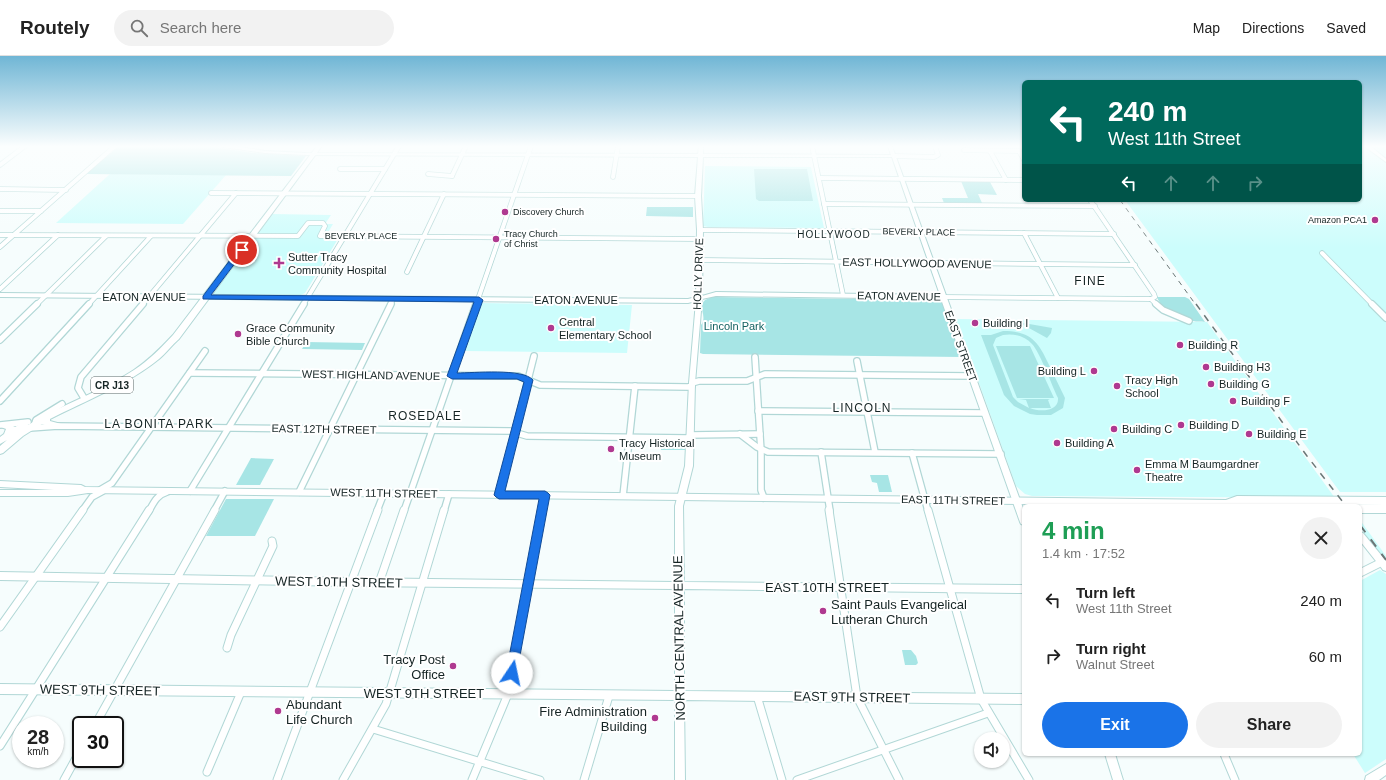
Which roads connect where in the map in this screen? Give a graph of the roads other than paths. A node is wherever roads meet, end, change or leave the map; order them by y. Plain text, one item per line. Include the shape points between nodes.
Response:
1 (902, 179) edge
2 (77, 180) edge
3 (292, 180) edge
4 (379, 180) edge
5 (520, 180) edge
6 (699, 180) edge
7 (819, 180) edge
8 (984, 180) edge
9 (1006, 180) joint
10 (1022, 180) edge
11 (0, 189) edge
12 (66, 190) junction
13 (210, 193) dead end
14 (236, 193) junction
15 (282, 193) junction
16 (370, 194) junction
17 (444, 194) junction
18 (515, 195) junction
19 (698, 196) junction
20 (1091, 202) edge
21 (824, 204) junction
22 (911, 204) junction
23 (1094, 206) junction
24 (0, 211) edge
25 (41, 211) junction
26 (700, 230) junction
27 (830, 231) junction
28 (921, 232) junction
29 (1024, 233) junction
30 (1114, 234) junction
31 (0, 235) edge
32 (14, 235) junction
33 (58, 235) junction
34 (250, 235) junction
35 (106, 236) junction
36 (151, 236) junction
37 (199, 236) junction
38 (344, 236) junction
39 (424, 237) junction
40 (500, 237) junction
41 (700, 239) junction
42 (0, 247) edge
43 (1322, 253) dead end
44 (699, 260) junction
45 (836, 262) junction
46 (931, 263) junction
47 (1040, 264) junction
48 (1135, 265) junction
49 (407, 272) dead end
50 (0, 289) edge
51 (0, 295) edge
52 (843, 295) junction
53 (45, 296) junction
54 (95, 296) junction
55 (147, 297) junction
56 (203, 297) junction
57 (943, 297) junction
58 (307, 298) junction
59 (699, 298) junction
60 (1058, 298) junction
61 (393, 299) junction
62 (1151, 299) junction
63 (479, 300) junction
64 (1386, 318) edge
65 (1189, 321) dead end
66 (0, 340) edge
67 (205, 351) dead end
68 (534, 356) dead end
69 (755, 357) dead end
70 (856, 361) dead end
71 (190, 373) junction
72 (261, 374) junction
73 (357, 375) junction
74 (859, 375) junction
75 (452, 376) junction
76 (972, 376) junction
77 (756, 377) junction
78 (529, 380) junction
79 (692, 383) junction
80 (635, 386) junction
81 (83, 397) junction
82 (0, 401) edge
83 (758, 411) junction
84 (867, 412) junction
85 (985, 413) junction
86 (48, 416) junction
87 (2, 425) edge
88 (27, 426) junction
89 (58, 426) junction
90 (151, 427) junction
91 (228, 428) junction
92 (331, 429) junction
93 (432, 430) junction
94 (515, 433) junction
95 (740, 434) junction
96 (760, 434) junction
97 (8, 435) junction
98 (690, 435) junction
99 (629, 437) junction
100 (0, 441) edge
101 (1, 450) edge
102 (761, 451) junction
103 (821, 452) junction
104 (875, 452) junction
105 (912, 453) junction
106 (1001, 454) junction
107 (0, 484) edge
108 (88, 490) junction
109 (102, 490) junction
110 (168, 491) junction
111 (190, 491) junction
112 (225, 492) junction
113 (299, 492) junction
114 (0, 493) edge
115 (384, 493) junction
116 (410, 494) junction
117 (449, 494) junction
118 (499, 495) junction
119 (545, 495) junction
120 (623, 496) junction
121 (681, 497) junction
122 (764, 498) junction
123 (828, 499) junction
124 (925, 500) junction
125 (1017, 501) junction
126 (1386, 501) edge
127 (1224, 503) junction
128 (1337, 503) edge
129 (1150, 504) edge
130 (1229, 504) edge
131 (1362, 509) edge
132 (1386, 509) edge
133 (1022, 516) edge
134 (1362, 540) edge
135 (272, 541) dead end
136 (1384, 565) edge
137 (1362, 572) edge
138 (0, 576) edge
139 (36, 576) junction
140 (107, 577) junction
141 (177, 578) junction
142 (257, 580) junction
143 (351, 582) junction
144 (379, 583) junction
145 (423, 583) junction
146 (528, 584) junction
147 (678, 585) junction
148 (840, 587) junction
149 (949, 588) junction
150 (1022, 589) edge
151 (0, 627) edge
152 (227, 648) dead end
153 (0, 689) edge
154 (36, 689) junction
155 (114, 691) junction
156 (241, 692) junction
157 (310, 692) junction
158 (390, 693) junction
159 (508, 694) junction
160 (609, 696) junction
161 (680, 696) junction
162 (757, 696) junction
163 (858, 696) junction
164 (981, 699) junction
165 (1022, 699) edge
166 (988, 713) junction
167 (100, 716) edge
168 (372, 729) junction
169 (0, 746) edge
170 (884, 750) junction
171 (1111, 756) edge
172 (1225, 756) edge
173 (480, 761) junction
174 (72, 765) edge
175 (1386, 769) edge
176 (207, 772) dead end
177 (64, 780) edge
178 (277, 780) edge
179 (344, 780) edge
180 (472, 780) edge
181 (540, 780) edge
182 (584, 780) edge
183 (680, 780) edge
184 (782, 780) edge
185 (797, 780) edge
186 (899, 780) edge
187 (1029, 780) edge
188 (1118, 780) edge
189 (1235, 780) edge
190 (1370, 780) edge

1 - 22 street, EAST STREET
2 - 12 street
3 - 15 main road, CR J13
4 - 16 street
5 - 18 street
6 - 19 street, HOLLY DRIVE
7 - 21 street
8 - 9 street
9 - 10 street
11 - 12 street
12 - 25 street
13 - 14 street
14 - 15 street
14 - 37 street
15 - 16 street
15 - 34 main road, CR J13
16 - 17 street
16 - 38 street
17 - 18 street
17 - 39 street
18 - 19 street
18 - 40 street
19 - 26 street, HOLLY DRIVE
20 - 23 street
21 - 22 street
21 - 27 street
22 - 23 street
22 - 28 street, EAST STREET
23 - 30 street
24 - 25 street
25 - 32 street
26 - 27 street, BEVERLY PLACE
26 - 41 street, HOLLY DRIVE
27 - 28 street, BEVERLY PLACE
27 - 45 street
28 - 29 street, BEVERLY PLACE
28 - 46 street, EAST STREET
29 - 30 street, BEVERLY PLACE
29 - 47 street
30 - 48 street
31 - 32 street, BEVERLY PLACE
32 - 33 street, BEVERLY PLACE
32 - 42 street
33 - 35 street, BEVERLY PLACE
33 - 50 street
34 - 37 street, BEVERLY PLACE
34 - 38 street, BEVERLY PLACE via 298,236 308,223 323,223 325,226 320,236
34 - 56 main road, CR J13
35 - 36 street, BEVERLY PLACE
35 - 53 street
36 - 37 street, BEVERLY PLACE
36 - 54 street
37 - 55 street
38 - 39 street, BEVERLY PLACE
38 - 58 street
39 - 40 street, BEVERLY PLACE
39 - 49 street
40 - 41 street, BEVERLY PLACE
40 - 63 street
41 - 44 street, HOLLY DRIVE
43 - 64 street
44 - 45 street, EAST HOLLYWOOD AVENUE
44 - 59 street, HOLLY DRIVE
45 - 46 street, EAST HOLLYWOOD AVENUE
45 - 52 street
46 - 47 street, EAST HOLLYWOOD AVENUE
46 - 57 street, EAST STREET
47 - 48 street, EAST HOLLYWOOD AVENUE
47 - 60 street
48 - 62 street via 1154,294 1155,297
51 - 53 street, EATON AVENUE
52 - 57 street, EATON AVENUE
52 - 59 street, EATON AVENUE via 716,294
53 - 54 street, EATON AVENUE
53 - 66 street
54 - 55 street, EATON AVENUE
54 - 82 street
55 - 56 street, EATON AVENUE
55 - 81 street via 81,377 78,387
56 - 58 street, EATON AVENUE
56 - 81 main road, CR J13 via 172,342 159,356 129,376
57 - 60 street, EATON AVENUE
57 - 76 street, EAST STREET
58 - 61 street, EATON AVENUE
58 - 72 street
59 - 63 street, EATON AVENUE via 688,301
59 - 79 street, HOLLY DRIVE
60 - 62 street, EATON AVENUE
61 - 63 street, EATON AVENUE
61 - 73 street
62 - 65 street via 1163,310
63 - 75 street
67 - 71 street
68 - 78 street
69 - 77 street
70 - 74 street
71 - 72 street, WEST HIGHLAND AVENUE
71 - 90 street
72 - 73 street, WEST HIGHLAND AVENUE
72 - 91 street
73 - 75 street, WEST HIGHLAND AVENUE
73 - 92 street
74 - 76 street, WEST HIGHLAND AVENUE
74 - 77 street, WEST HIGHLAND AVENUE via 765,374
74 - 84 street
75 - 78 street, WEST HIGHLAND AVENUE via 518,376
75 - 93 street
76 - 85 street, EAST STREET
77 - 79 street, WEST HIGHLAND AVENUE via 747,380 703,380
77 - 83 street
78 - 80 street, WEST HIGHLAND AVENUE via 540,385
78 - 94 street
79 - 80 street, WEST HIGHLAND AVENUE via 692,386 688,387
79 - 98 street, HOLLY DRIVE
80 - 99 street
81 - 86 main road, CR J13
81 - 88 main road, CR J13 via 62,404
83 - 84 street
83 - 96 street
84 - 85 street
84 - 104 street
85 - 106 street, EAST STREET
86 - 88 main road, CR J13
86 - 89 main road via 45,422
87 - 88 street, EAST 12TH STREET
87 - 97 main road via 11,428
88 - 89 street, EAST 12TH STREET
88 - 97 main road, CR J13
88 - 101 main road, CR J13
89 - 90 street, EAST 12TH STREET
90 - 91 street, EAST 12TH STREET
90 - 109 street via 112,483
91 - 92 street, EAST 12TH STREET
91 - 111 street
92 - 93 street, EAST 12TH STREET
92 - 113 street
93 - 94 street, EAST 12TH STREET
93 - 116 street
94 - 99 street, EAST 12TH STREET via 527,436
94 - 118 street
95 - 96 street, EAST 12TH STREET
95 - 98 street, EAST 12TH STREET
95 - 102 street
96 - 102 street
97 - 100 main road, CR J13
98 - 99 street, EAST 12TH STREET via 688,438
98 - 121 street, HOLLY DRIVE via 689,466
99 - 120 street
102 - 103 street
102 - 122 street via 761,490
103 - 104 street
103 - 123 street
104 - 105 street
105 - 106 street
105 - 124 street
106 - 125 street, EAST STREET
107 - 108 main road, WEST 11TH STREET
108 - 109 main road, WEST 11TH STREET
108 - 114 main road, WEST 11TH STREET via 68,493
109 - 110 main road, WEST 11TH STREET
109 - 139 street via 92,498
110 - 111 main road, WEST 11TH STREET
110 - 140 street via 156,499
111 - 112 main road, WEST 11TH STREET
112 - 113 main road, WEST 11TH STREET
112 - 141 street
113 - 115 main road, WEST 11TH STREET
115 - 116 main road, WEST 11TH STREET
115 - 143 street
116 - 117 main road, WEST 11TH STREET
116 - 144 street
117 - 118 main road, WEST 11TH STREET
117 - 145 street
118 - 119 main road, WEST 11TH STREET
119 - 120 main road, WEST 11TH STREET
119 - 146 street
120 - 121 main road, WEST 11TH STREET
121 - 122 main road, EAST 11TH STREET
121 - 147 street, NORTH CENTRAL AVENUE
122 - 123 main road, EAST 11TH STREET
123 - 124 main road, EAST 11TH STREET
123 - 148 street
124 - 125 main road, EAST 11TH STREET
124 - 149 street
125 - 129 main road, EAST 11TH STREET
125 - 133 street, EAST STREET
126 - 128 main road, EAST 11TH STREET
127 - 128 main road, EAST 11TH STREET via 1237,500
127 - 129 main road, EAST 11TH STREET
127 - 130 main road, EAST 11TH STREET
131 - 132 main road
134 - 136 street
135 - 142 street via 273,546
136 - 137 street
138 - 139 street, WEST 10TH STREET
139 - 140 street, WEST 10TH STREET
139 - 151 street
140 - 141 street, WEST 10TH STREET
140 - 154 street
141 - 142 street, WEST 10TH STREET
141 - 155 street
142 - 143 street, WEST 10TH STREET
142 - 152 street
143 - 144 street, WEST 10TH STREET
143 - 157 street
144 - 145 street, WEST 10TH STREET
145 - 146 street, WEST 10TH STREET
145 - 158 street
146 - 147 street, WEST 10TH STREET
146 - 159 street
147 - 148 street, EAST 10TH STREET
147 - 161 street, NORTH CENTRAL AVENUE
148 - 149 street, EAST 10TH STREET
148 - 163 street
149 - 150 street, EAST 10TH STREET
149 - 164 street
153 - 154 street, WEST 9TH STREET
154 - 155 street, WEST 9TH STREET
154 - 169 street
155 - 156 street, WEST 9TH STREET
155 - 167 street
156 - 157 street, WEST 9TH STREET
156 - 176 street
157 - 158 street, WEST 9TH STREET
157 - 178 street
158 - 159 street, WEST 9TH STREET
158 - 168 street
159 - 160 street, WEST 9TH STREET
159 - 173 street
160 - 161 street, WEST 9TH STREET
160 - 182 street
161 - 162 street, EAST 9TH STREET
161 - 183 street, NORTH CENTRAL AVENUE
162 - 163 street, EAST 9TH STREET
162 - 184 street
163 - 164 street, EAST 9TH STREET
163 - 170 street
164 - 165 street, EAST 9TH STREET
164 - 166 street
166 - 170 street
166 - 187 street
168 - 173 street
168 - 179 street
170 - 185 street
170 - 186 street
171 - 188 street
172 - 189 street
173 - 180 street
173 - 181 street
174 - 177 street
175 - 190 street

